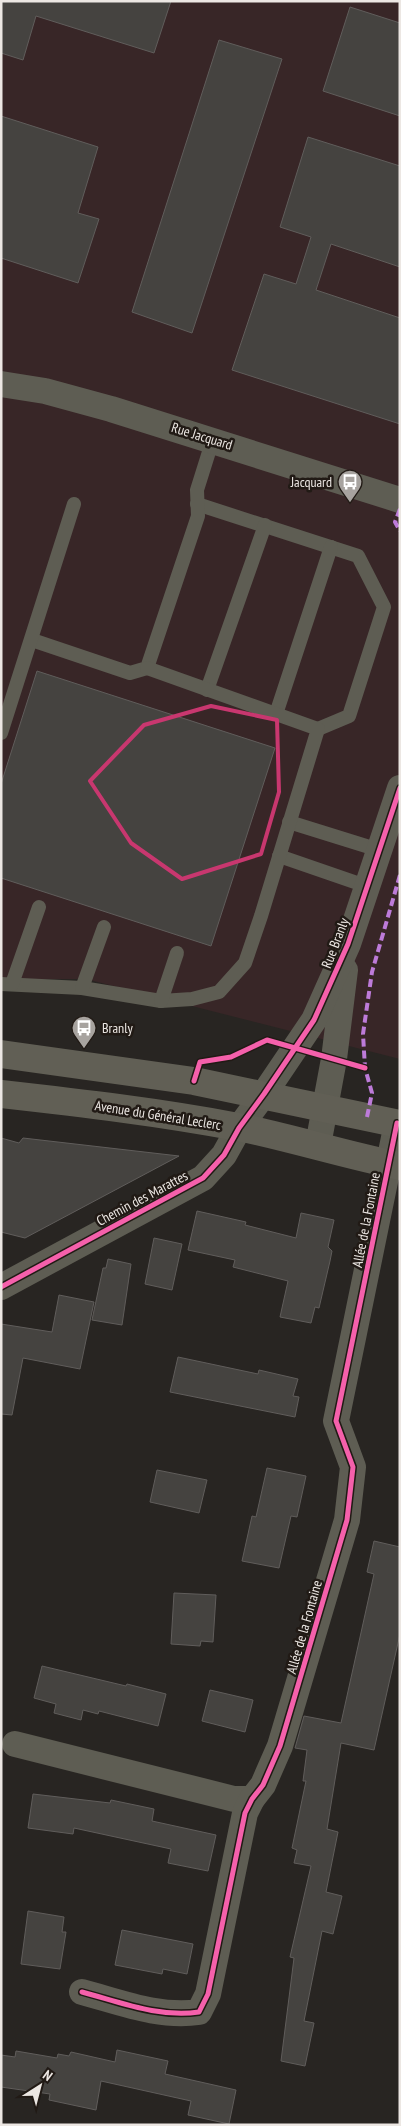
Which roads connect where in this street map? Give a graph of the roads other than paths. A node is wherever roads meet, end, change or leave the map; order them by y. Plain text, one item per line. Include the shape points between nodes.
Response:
1 (1, 384) edge
2 (213, 440) junction
3 (400, 500) edge
4 (74, 504) dead end
5 (198, 504) junction
6 (264, 525) junction
7 (331, 546) junction
8 (32, 640) junction
9 (147, 668) junction
10 (207, 690) junction
11 (276, 714) junction
12 (318, 729) junction
13 (1, 733) edge
14 (399, 793) edge
15 (289, 822) junction
16 (379, 850) junction
17 (279, 856) junction
18 (366, 886) junction
19 (39, 907) dead end
20 (104, 927) dead end
21 (348, 944) junction
22 (177, 953) dead end
23 (7, 984) edge
24 (82, 988) junction
25 (161, 1002) junction
26 (1, 1054) edge
27 (1, 1094) edge
28 (264, 1094) junction
29 (324, 1108) junction
30 (399, 1124) edge
31 (239, 1128) junction
32 (318, 1145) junction
33 (394, 1165) edge
34 (1, 1287) edge
35 (15, 1744) dead end
36 (252, 1799) junction
37 (82, 1992) dead end

1 - 2 street, Rue Jacquard via 45,391
2 - 3 street, Rue Jacquard
2 - 5 lane via 197,490
4 - 8 lane
5 - 6 lane
5 - 9 lane via 198,516
6 - 7 lane
6 - 10 lane
7 - 11 lane
7 - 12 lane via 358,556 384,607 349,716
8 - 9 lane via 130,673
8 - 13 lane
9 - 10 lane
10 - 11 lane
11 - 12 lane
12 - 15 lane
14 - 16 street, Rue Branly
15 - 16 lane
15 - 17 lane
16 - 18 street, Rue Branly
17 - 18 lane
17 - 25 lane via 244,963 219,992
18 - 21 street, Rue Branly
19 - 23 lane
20 - 24 lane
21 - 28 street, Rue Branly via 314,1020
21 - 29 street, Rue Branly via 334,1059
22 - 25 lane
23 - 24 lane
24 - 25 lane
26 - 28 main road
27 - 31 main road, Avenue du Général Leclerc via 155,1112
28 - 29 main road
28 - 31 street, Chemin des Marattes
29 - 30 main road
29 - 32 street, Rue Branly
30 - 33 street, Allée de la Fontaine
31 - 32 main road, Avenue du Général Leclerc
31 - 34 street, Chemin des Marattes via 224,1155 202,1178
32 - 33 main road, Avenue du Général Leclerc
33 - 36 street, Allée de la Fontaine via 336,1421 354,1467 346,1520 280,1746 263,1785
35 - 36 street via 234,1799
36 - 37 street, Allée de la Fontaine via 245,1813 208,1994 199,2012 154,2012

